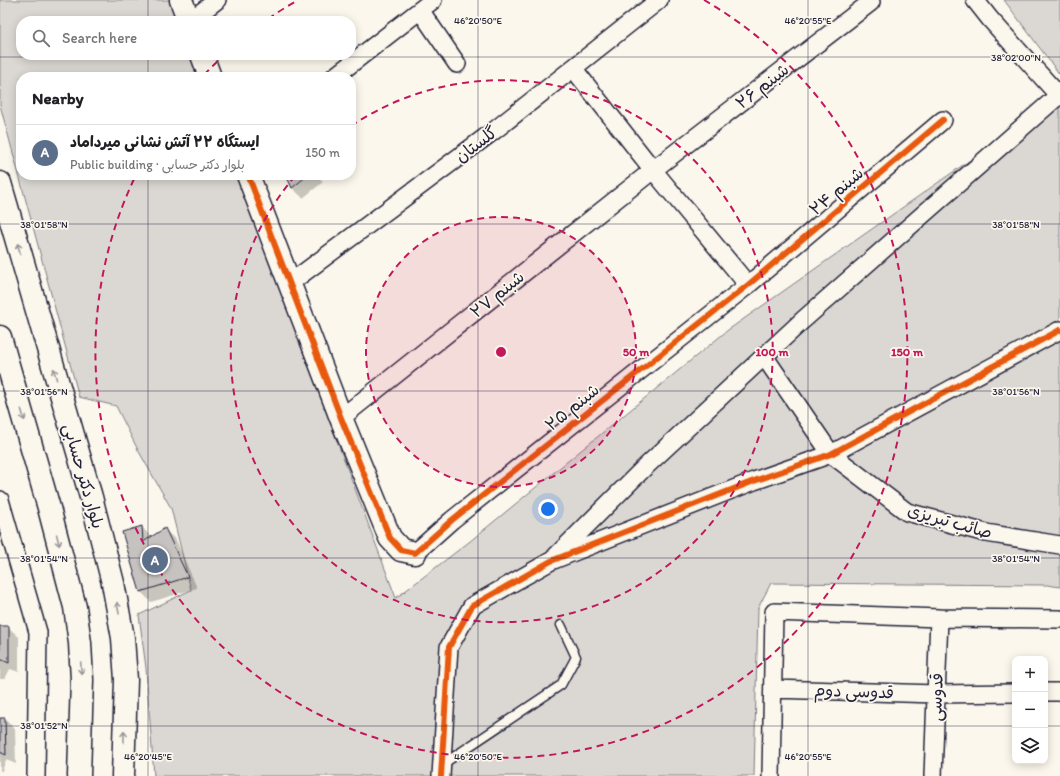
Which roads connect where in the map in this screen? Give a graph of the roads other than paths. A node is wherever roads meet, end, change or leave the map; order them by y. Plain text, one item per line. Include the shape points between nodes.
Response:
1 (181, 0) edge
2 (217, 0) edge
3 (433, 0) edge
4 (659, 0) edge
5 (975, 0) edge
6 (871, 2) dead end
7 (420, 10) junction
8 (187, 16) edge
9 (196, 16) edge
10 (204, 60) edge
11 (356, 60) edge
12 (356, 60) edge
13 (457, 64) dead end
14 (573, 68) junction
15 (208, 72) edge
16 (340, 72) edge
17 (1059, 96) edge
18 (942, 120) dead end
19 (653, 170) junction
20 (250, 180) edge
21 (0, 183) edge
22 (290, 283) junction
23 (748, 285) junction
24 (1060, 330) edge
25 (0, 338) edge
26 (764, 356) junction
27 (341, 418) junction
28 (831, 454) junction
29 (0, 500) edge
30 (1060, 545) edge
31 (414, 553) joint
32 (551, 561) junction
33 (940, 618) junction
34 (1060, 619) edge
35 (561, 625) dead end
36 (773, 689) junction
37 (1048, 692) edge
38 (1060, 692) edge
39 (1012, 693) edge
40 (936, 694) junction
41 (442, 770) edge
42 (36, 776) edge
43 (79, 776) edge
44 (123, 776) edge
45 (771, 776) edge
46 (933, 776) edge

1 - 8 main road
2 - 9 street
3 - 7 street
4 - 14 street, گلستان
5 - 17 street
6 - 19 street, شبنم ۲۶
7 - 11 street
7 - 13 street
10 - 15 main road
12 - 16 street
14 - 19 street
14 - 22 street, گلستان via 495,130
17 - 26 street
18 - 23 street, شبنم ۲۴
19 - 23 street
19 - 27 street, شبنم ۲۷
20 - 22 main road
44 -> 21 main road, بلوار دکتر حسابی via 126,680 123,638 113,583
22 - 27 main road
23 - 31 street, شبنم ۲۵
24 - 28 street
25 -> 43 main road via 75,607 82,680
26 - 28 street, صائب تبریزی
26 - 32 street via 643,469
27 - 31 main road via 390,538 401,550
28 - 30 street, صائب تبریزی via 907,512 986,533
28 - 32 street via 754,481
29 - 42 street via 38,632
32 - 41 street via 472,606 450,647
33 - 34 street
33 - 36 street via 774,612
33 - 40 street, قدوسی
35 - 41 lane via 576,657 561,685
36 - 40 street, قدوسی دوم
36 - 45 street
37 - 38 street
39 - 40 street, قدوسی دوم
40 - 46 street, قدوسی

